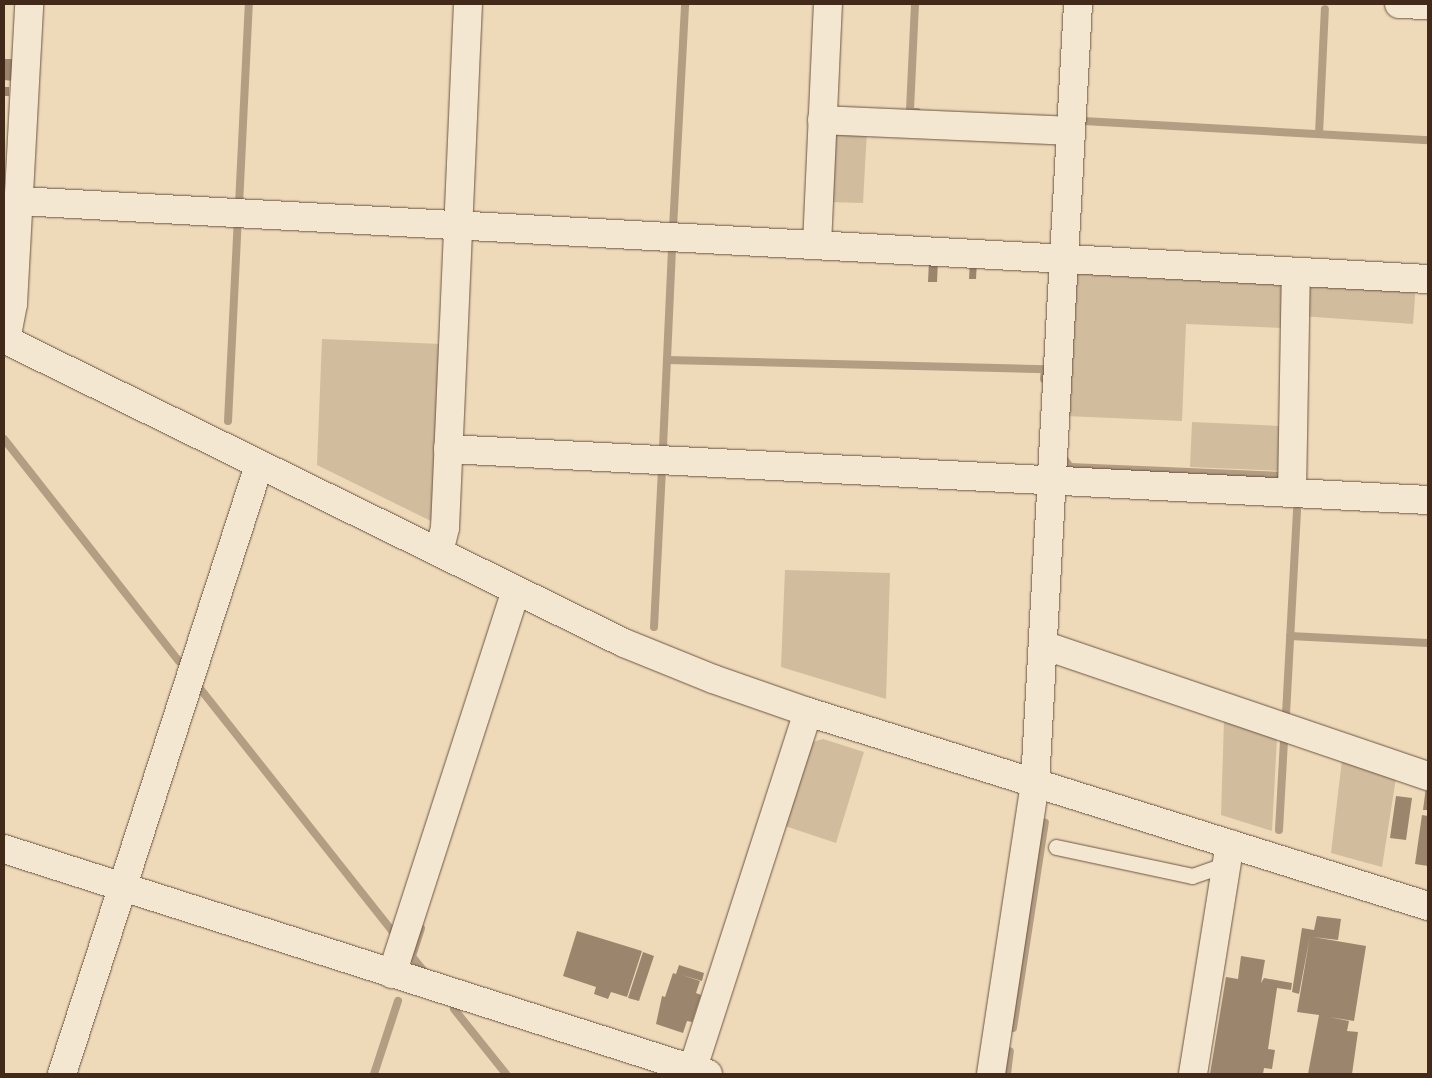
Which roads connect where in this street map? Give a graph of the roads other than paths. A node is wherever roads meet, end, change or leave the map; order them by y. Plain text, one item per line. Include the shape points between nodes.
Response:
1 (29, 4) edge
2 (468, 4) edge
3 (828, 4) edge
4 (1078, 4) edge
5 (1399, 4) edge
6 (1428, 5) edge
7 (822, 120) junction
8 (1071, 131) junction
9 (19, 201) junction
10 (456, 225) junction
11 (816, 245) junction
12 (1064, 259) junction
13 (1296, 272) junction
14 (1428, 279) edge
15 (5, 339) edge
16 (448, 449) junction
17 (259, 465) junction
18 (1052, 480) junction
19 (1292, 492) junction
20 (1428, 500) edge
21 (439, 552) junction
22 (516, 591) junction
23 (1043, 645) junction
24 (808, 712) junction
25 (1428, 776) edge
26 (1035, 783) junction
27 (1056, 847) dead end
28 (4, 849) edge
29 (1228, 854) junction
30 (123, 888) junction
31 (1428, 906) edge
32 (392, 974) junction
33 (697, 1073) edge
34 (62, 1074) edge
35 (991, 1074) edge
36 (1193, 1074) edge

1 - 9 street
2 - 10 street
3 - 7 street
4 - 8 street
5 - 6 street
7 - 8 street
7 - 11 street
8 - 12 street
9 - 10 street
9 - 15 street via 13,304
10 - 11 street
10 - 16 street
11 - 12 street
12 - 13 street
12 - 18 street
13 - 14 street
13 - 19 street
15 - 17 street
16 - 18 street
16 - 21 street via 445,528
17 - 21 street
17 - 30 street
18 - 19 street
18 - 23 street
19 - 20 street
21 - 22 street
22 - 24 street via 624,643
22 - 32 street
23 - 25 street
23 - 26 street
24 - 26 street
24 - 33 street
26 - 29 street
26 - 35 street
27 - 29 lane via 1192,876
28 - 30 street
29 - 31 street
29 - 36 street
30 - 32 street
30 - 34 street
32 - 33 street

